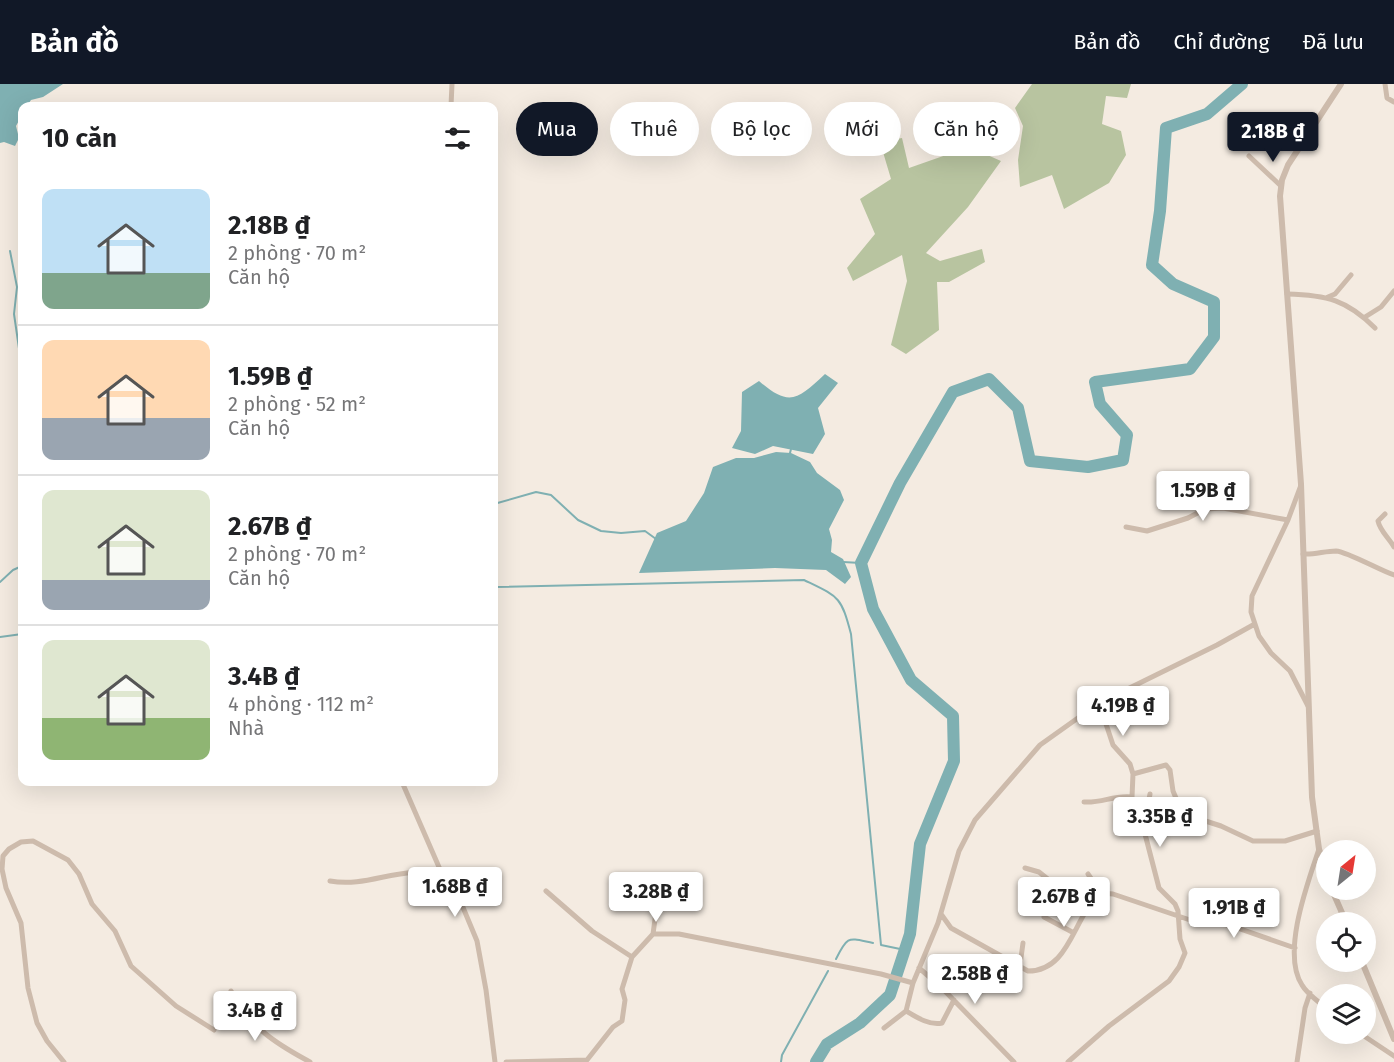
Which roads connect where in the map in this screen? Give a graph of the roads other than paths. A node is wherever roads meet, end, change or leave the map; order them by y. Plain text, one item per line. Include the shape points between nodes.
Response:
1 (452, 84) edge
2 (1341, 84) edge
3 (1384, 84) edge
4 (452, 102) edge
5 (1394, 102) edge
6 (1249, 156) dead end
7 (1281, 186) junction
8 (1351, 274) dead end
9 (1394, 291) edge
10 (1287, 294) junction
11 (1328, 297) junction
12 (1365, 317) junction
13 (1375, 328) dead end
14 (1301, 484) junction
15 (1385, 514) dead end
16 (1287, 520) junction
17 (1126, 527) dead end
18 (1394, 547) edge
19 (1303, 554) junction
20 (1394, 575) edge
21 (1253, 625) junction
22 (1099, 703) junction
23 (1308, 706) junction
24 (1133, 774) junction
25 (404, 786) edge
26 (1150, 794) dead end
27 (1132, 797) junction
28 (1084, 802) dead end
29 (1204, 807) dead end
30 (1137, 816) junction
31 (1190, 816) junction
32 (1317, 831) junction
33 (1318, 840) edge
34 (1, 854) edge
35 (1316, 857) edge
36 (1025, 868) dead end
37 (441, 874) junction
38 (1088, 874) dead end
39 (330, 881) dead end
40 (1050, 881) junction
41 (1028, 885) dead end
42 (546, 891) dead end
43 (1101, 893) junction
44 (1088, 909) junction
45 (656, 912) dead end
46 (941, 914) junction
47 (1179, 916) junction
48 (1044, 917) dead end
49 (1074, 933) junction
50 (652, 934) junction
51 (1023, 943) dead end
52 (1295, 948) junction
53 (632, 957) junction
54 (1020, 965) junction
55 (919, 968) junction
56 (1366, 972) edge
57 (913, 983) junction
58 (231, 991) dead end
59 (1310, 993) junction
60 (1316, 999) edge
61 (954, 1000) junction
62 (906, 1011) junction
63 (884, 1028) dead end
64 (214, 1030) dead end
65 (1394, 1039) edge
66 (1376, 1044) edge
67 (1394, 1056) edge
68 (550, 1061) edge
69 (64, 1062) edge
70 (310, 1062) edge
71 (495, 1062) edge
72 (506, 1062) edge
73 (1014, 1062) edge
74 (1068, 1062) edge
75 (1297, 1062) edge

1 - 4 street
2 - 7 street via 1288,165
3 - 5 street via 1388,98
6 - 7 street
7 - 10 street
8 - 11 street
9 - 12 street via 1381,308
10 - 11 street
10 - 14 street
11 - 12 street
12 - 13 street
14 - 16 street
14 - 19 street
15 - 18 street via 1378,521 1379,526
16 - 17 street via 1223,508 1205,509 1148,531
16 - 21 street via 1252,596
19 - 20 street via 1337,551
19 - 23 street
21 - 22 street
21 - 23 street via 1271,653 1290,671
22 - 24 street via 1113,745 1130,764
22 - 46 street via 1040,744 975,820 959,851
23 - 32 street
24 - 27 street
24 - 31 street via 1166,765 1181,810
25 - 37 street
26 - 30 street via 1148,807
27 - 28 street
27 - 30 street
29 - 31 street
30 - 47 street via 1156,882 1175,904
31 - 32 street via 1252,841 1285,841
32 - 33 street
34 - 64 street via 21,842 33,841 68,860 92,904 115,931 131,966 176,1006
34 - 69 street via 6,888 21,922 28,988 37,1023
35 - 52 street via 1301,899
36 - 40 street
37 - 39 street via 414,871 355,883
37 - 71 street via 458,893 477,941
38 - 43 street
40 - 41 street via 1036,889
40 - 44 street via 1080,895
42 - 53 street via 592,931
43 - 44 street
43 - 47 street
44 - 49 street
45 - 50 street
46 - 54 street via 951,928
46 - 55 street
47 - 52 street via 1229,925
47 - 74 street via 1179,939 1185,953 1174,977
48 - 49 street
49 - 54 street via 1061,957 1046,967 1028,971
50 - 53 street
50 - 57 street via 679,934
51 - 54 street
52 - 59 street via 1298,974 1302,986
53 - 68 street via 622,989 622,1022 613,1027 587,1060
55 - 57 street
55 - 61 street
56 - 65 street
57 - 62 street
58 - 70 street via 264,1035
59 - 60 street
59 - 75 street
61 - 62 street via 942,1023
61 - 73 street
62 - 63 street
66 - 67 street
68 - 72 street

